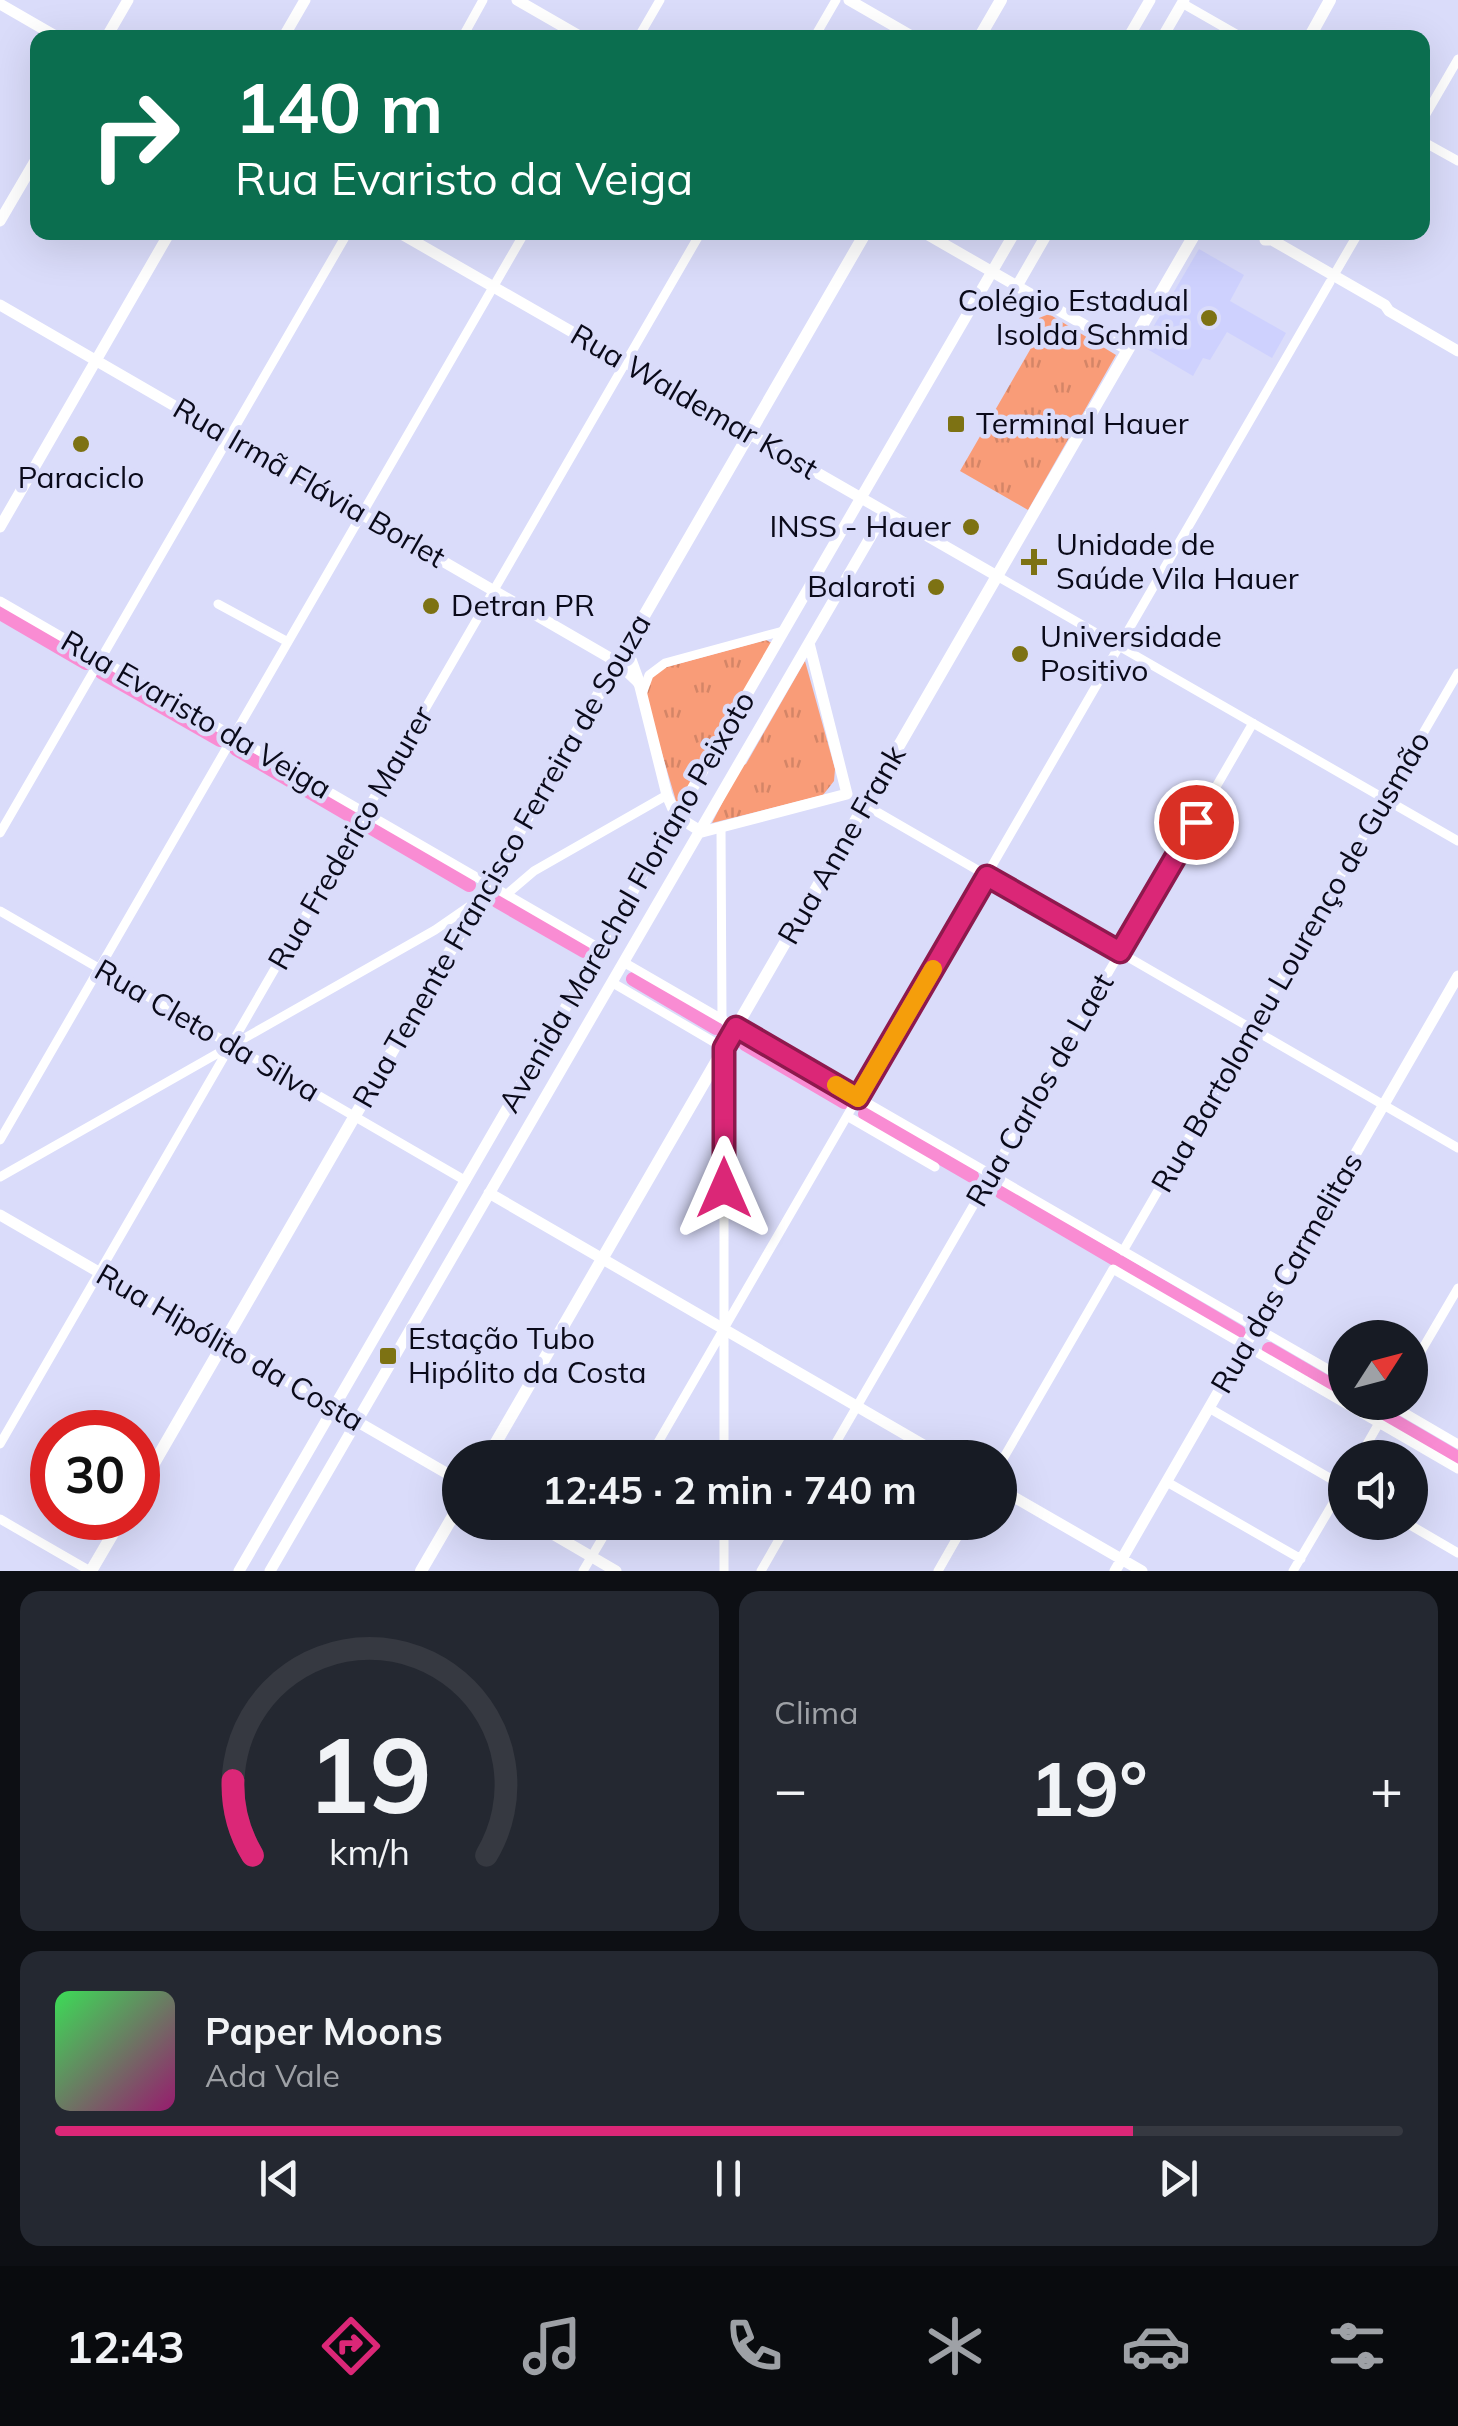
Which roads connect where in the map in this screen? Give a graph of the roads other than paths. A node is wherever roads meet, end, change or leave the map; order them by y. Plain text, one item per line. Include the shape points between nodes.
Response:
1 (128, 0) edge
2 (305, 0) edge
3 (483, 0) edge
4 (518, 0) edge
5 (660, 0) edge
6 (836, 0) edge
7 (849, 0) edge
8 (1001, 0) edge
9 (1150, 0) edge
10 (1330, 0) edge
11 (1183, 1) edge
12 (0, 4) edge
13 (44, 30) edge
14 (111, 30) edge
15 (288, 30) edge
16 (466, 30) edge
17 (569, 30) edge
18 (643, 30) edge
19 (819, 30) edge
20 (900, 30) edge
21 (984, 30) edge
22 (1133, 30) edge
23 (1167, 30) edge
24 (1230, 30) edge
25 (1313, 30) edge
26 (1458, 59) edge
27 (1430, 107) edge
28 (1430, 145) edge
29 (1458, 161) edge
30 (30, 169) edge
31 (0, 220) edge
32 (165, 240) edge
33 (343, 240) edge
34 (412, 240) edge
35 (520, 240) edge
36 (696, 240) edge
37 (861, 240) edge
38 (937, 240) edge
39 (1010, 240) edge
40 (1043, 240) edge
41 (1191, 240) edge
42 (1265, 240) edge
43 (1353, 240) edge
44 (992, 272) junction
45 (1332, 278) junction
46 (1017, 286) junction
47 (494, 287) junction
48 (0, 304) edge
49 (1128, 350) junction
50 (1458, 351) edge
51 (96, 360) junction
52 (626, 363) junction
53 (749, 434) junction
54 (230, 438) junction
55 (861, 498) junction
56 (885, 512) junction
57 (362, 514) junction
58 (0, 527) edge
59 (997, 576) junction
60 (494, 590) junction
61 (0, 601) edge
62 (218, 604) dead end
63 (783, 632) junction
64 (288, 642) junction
65 (809, 643) junction
66 (1120, 646) junction
67 (626, 647) junction
68 (101, 660) junction
69 (617, 662) junction
70 (1458, 673) edge
71 (640, 690) junction
72 (1253, 723) junction
73 (234, 736) junction
74 (847, 794) junction
75 (668, 795) junction
76 (1385, 799) junction
77 (865, 805) junction
78 (364, 815) junction
79 (676, 816) junction
80 (721, 827) junction
81 (702, 832) junction
82 (0, 834) edge
83 (1458, 841) edge
84 (987, 876) junction
85 (488, 884) junction
86 (507, 894) junction
87 (480, 899) junction
88 (0, 911) edge
89 (435, 930) junction
90 (456, 941) junction
91 (600, 948) junction
92 (1120, 952) junction
93 (626, 963) junction
94 (100, 968) junction
95 (1458, 976) edge
96 (614, 983) junction
97 (722, 1019) junction
98 (736, 1027) junction
99 (1252, 1029) junction
100 (231, 1044) junction
101 (724, 1048) junction
102 (858, 1098) junction
103 (1384, 1105) junction
104 (354, 1116) junction
105 (847, 1116) junction
106 (0, 1140) edge
107 (1458, 1148) edge
108 (935, 1167) dead end
109 (991, 1174) junction
110 (0, 1176) edge
111 (466, 1180) junction
112 (489, 1194) junction
113 (0, 1215) edge
114 (1124, 1251) junction
115 (602, 1259) junction
116 (99, 1272) junction
117 (1458, 1288) edge
118 (1256, 1328) junction
119 (724, 1329) junction
120 (1428, 1339) edge
121 (222, 1344) junction
122 (1245, 1346) junction
123 (1328, 1369) edge
124 (856, 1406) junction
125 (333, 1408) junction
126 (1209, 1408) junction
127 (1418, 1420) edge
128 (358, 1422) junction
129 (1379, 1423) junction
130 (497, 1440) edge
131 (660, 1440) edge
132 (724, 1440) edge
133 (837, 1440) edge
134 (915, 1440) edge
135 (1014, 1440) edge
136 (1370, 1440) edge
137 (0, 1444) edge
138 (1458, 1444) edge
139 (160, 1452) edge
140 (1458, 1469) edge
141 (442, 1471) edge
142 (1328, 1476) edge
143 (1167, 1482) junction
144 (1017, 1500) edge
145 (1328, 1512) edge
146 (0, 1519) edge
147 (442, 1535) edge
148 (1428, 1536) edge
149 (109, 1540) edge
150 (563, 1540) edge
151 (602, 1540) edge
152 (724, 1540) edge
153 (779, 1540) edge
154 (956, 1540) edge
155 (1458, 1554) edge
156 (592, 1557) junction
157 (1300, 1559) junction
158 (1119, 1565) edge
159 (91, 1571) edge
160 (239, 1571) edge
161 (270, 1571) edge
162 (421, 1571) edge
163 (583, 1571) edge
164 (616, 1571) edge
165 (724, 1571) edge
166 (761, 1571) edge
167 (938, 1571) edge
168 (1142, 1571) edge
169 (1294, 1571) edge

1 - 14 street
2 - 15 street
3 - 16 street
4 - 17 street
5 - 18 street
6 - 19 street
7 - 20 street
8 - 21 main road
9 - 22 street
10 - 25 main road
11 - 23 street
11 - 24 street
12 - 13 street
26 - 27 street
28 - 29 street
30 - 31 street
32 - 51 street
33 - 54 street
34 - 47 street, Rua Waldemar Kost
35 - 47 street
36 - 52 street, Rua Frederico Maurer
37 - 53 main road, Rua Tenente Francisco Ferreira de Souza
38 - 44 street
39 - 44 street, Avenida Marechal Floriano Peixoto
40 - 46 street
41 - 49 main road, Rua Anne Frank
42 - 45 street
43 - 45 street
44 - 46 street
44 - 55 street, Avenida Marechal Floriano Peixoto
45 - 50 street
45 - 66 street
46 - 49 street
47 - 52 street, Rua Waldemar Kost
47 - 57 street
48 - 51 street, Rua Irmã Flávia Borlet
49 - 59 main road, Rua Anne Frank
51 - 54 street, Rua Irmã Flávia Borlet
51 - 58 street
52 - 53 street, Rua Waldemar Kost
52 - 60 street, Rua Frederico Maurer
53 - 55 street, Rua Waldemar Kost
53 - 67 main road, Rua Tenente Francisco Ferreira de Souza
54 - 57 street, Rua Irmã Flávia Borlet
54 - 68 street
55 - 56 street, Rua Waldemar Kost
55 - 63 street, Avenida Marechal Floriano Peixoto
56 - 59 street, Rua Waldemar Kost
56 - 65 street, Avenida Marechal Floriano Peixoto
57 - 60 street, Rua Irmã Flávia Borlet
57 - 64 street
59 - 66 street, Rua Waldemar Kost
59 - 77 main road, Rua Anne Frank
60 - 69 street, Rua Irmã Flávia Borlet
60 - 78 street, Rua Frederico Maurer
61 - 68 street, Rua Evaristo da Veiga
62 - 64 street
63 - 71 street via 665,664
63 - 79 street, Avenida Marechal Floriano Peixoto
64 - 73 street
65 - 74 street
65 - 81 street, Avenida Marechal Floriano Peixoto
66 - 72 street, Rua Waldemar Kost
66 - 84 street
67 - 69 main road, Rua Tenente Francisco Ferreira de Souza
67 - 71 main road
68 - 73 street, Rua Evaristo da Veiga
68 - 82 street
69 - 71 street, Rua Irmã Flávia Borlet
69 - 85 main road, Rua Tenente Francisco Ferreira de Souza
70 - 76 street, Rua Bartolomeu Lourenço de Gusmão
71 - 75 street
72 - 76 street, Rua Waldemar Kost
72 - 92 street, Rua Carlos de Laet
73 - 78 street, Rua Evaristo da Veiga
73 - 94 street
74 - 77 street
74 - 80 street
75 - 79 street
75 - 86 street via 534,871
76 - 83 street, Rua Waldemar Kost
76 - 99 street, Rua Bartolomeu Lourenço de Gusmão
77 - 84 street
77 - 98 main road, Rua Anne Frank
78 - 85 street, Rua Evaristo da Veiga
78 - 100 street, Rua Frederico Maurer
79 - 81 street
79 - 91 street, Avenida Marechal Floriano Peixoto
80 - 81 street
80 - 97 street
81 - 93 street, Avenida Marechal Floriano Peixoto
84 - 92 street
84 - 102 street
85 - 86 street, Rua Evaristo da Veiga
85 - 87 main road, Rua Tenente Francisco Ferreira de Souza
86 - 91 street, Rua Evaristo da Veiga
87 - 89 street
87 - 90 main road, Rua Tenente Francisco Ferreira de Souza
88 - 94 street, Rua Cleto da Silva
89 - 90 street
89 - 100 street
90 - 104 main road, Rua Tenente Francisco Ferreira de Souza
91 - 111 street, Avenida Marechal Floriano Peixoto
92 - 99 street
92 - 109 street, Rua Carlos de Laet
93 - 96 street, Avenida Marechal Floriano Peixoto
93 - 97 street
94 - 100 street, Rua Cleto da Silva
94 - 106 street
95 - 103 street, Rua das Carmelitas
96 - 101 street
96 - 112 street, Avenida Marechal Floriano Peixoto
97 - 98 street
98 - 101 main road, Rua Anne Frank
98 - 102 street
99 - 103 street
99 - 114 street, Rua Bartolomeu Lourenço de Gusmão
100 - 104 street, Rua Cleto da Silva
100 - 110 street
100 - 116 street, Rua Frederico Maurer
101 - 115 main road, Rua Anne Frank
101 - 119 street
102 - 105 street
102 - 109 street
103 - 107 street
103 - 118 street, Rua das Carmelitas
104 - 111 street, Rua Cleto da Silva
104 - 121 main road, Rua Tenente Francisco Ferreira de Souza
105 - 108 street
105 - 119 street
109 - 114 street
109 - 124 street, Rua Carlos de Laet
111 - 125 street, Avenida Marechal Floriano Peixoto
112 - 115 street
112 - 128 street, Avenida Marechal Floriano Peixoto
113 - 116 street, Rua Hipólito da Costa
114 - 118 street
115 - 119 street
115 - 130 main road, Rua Anne Frank
116 - 121 street, Rua Hipólito da Costa
116 - 137 street, Rua Frederico Maurer
117 - 120 street
118 - 122 street, Rua das Carmelitas
118 - 123 street
119 - 124 street
119 - 131 street
119 - 132 street
121 - 125 street, Rua Hipólito da Costa
121 - 139 main road, Rua Tenente Francisco Ferreira de Souza
122 - 126 street, Rua das Carmelitas
122 - 129 street
122 - 135 street via 1113,1270
124 - 133 street, Rua Carlos de Laet
124 - 134 street
125 - 128 street, Rua Hipólito da Costa
125 - 160 street, Avenida Marechal Floriano Peixoto
126 - 142 street
126 - 143 street, Rua das Carmelitas
127 - 138 street
128 - 141 street, Rua Hipólito da Costa
128 - 161 street, Avenida Marechal Floriano Peixoto
129 - 136 street
129 - 140 street
143 - 157 street
143 - 158 street, Rua das Carmelitas
144 - 158 street
145 - 157 street
146 - 159 street
147 - 162 main road
148 - 155 street
149 - 159 main road
150 - 156 street
151 - 156 street
152 - 165 street
153 - 166 street
154 - 167 street
156 - 163 street
156 - 164 street
157 - 169 street
158 - 168 street

